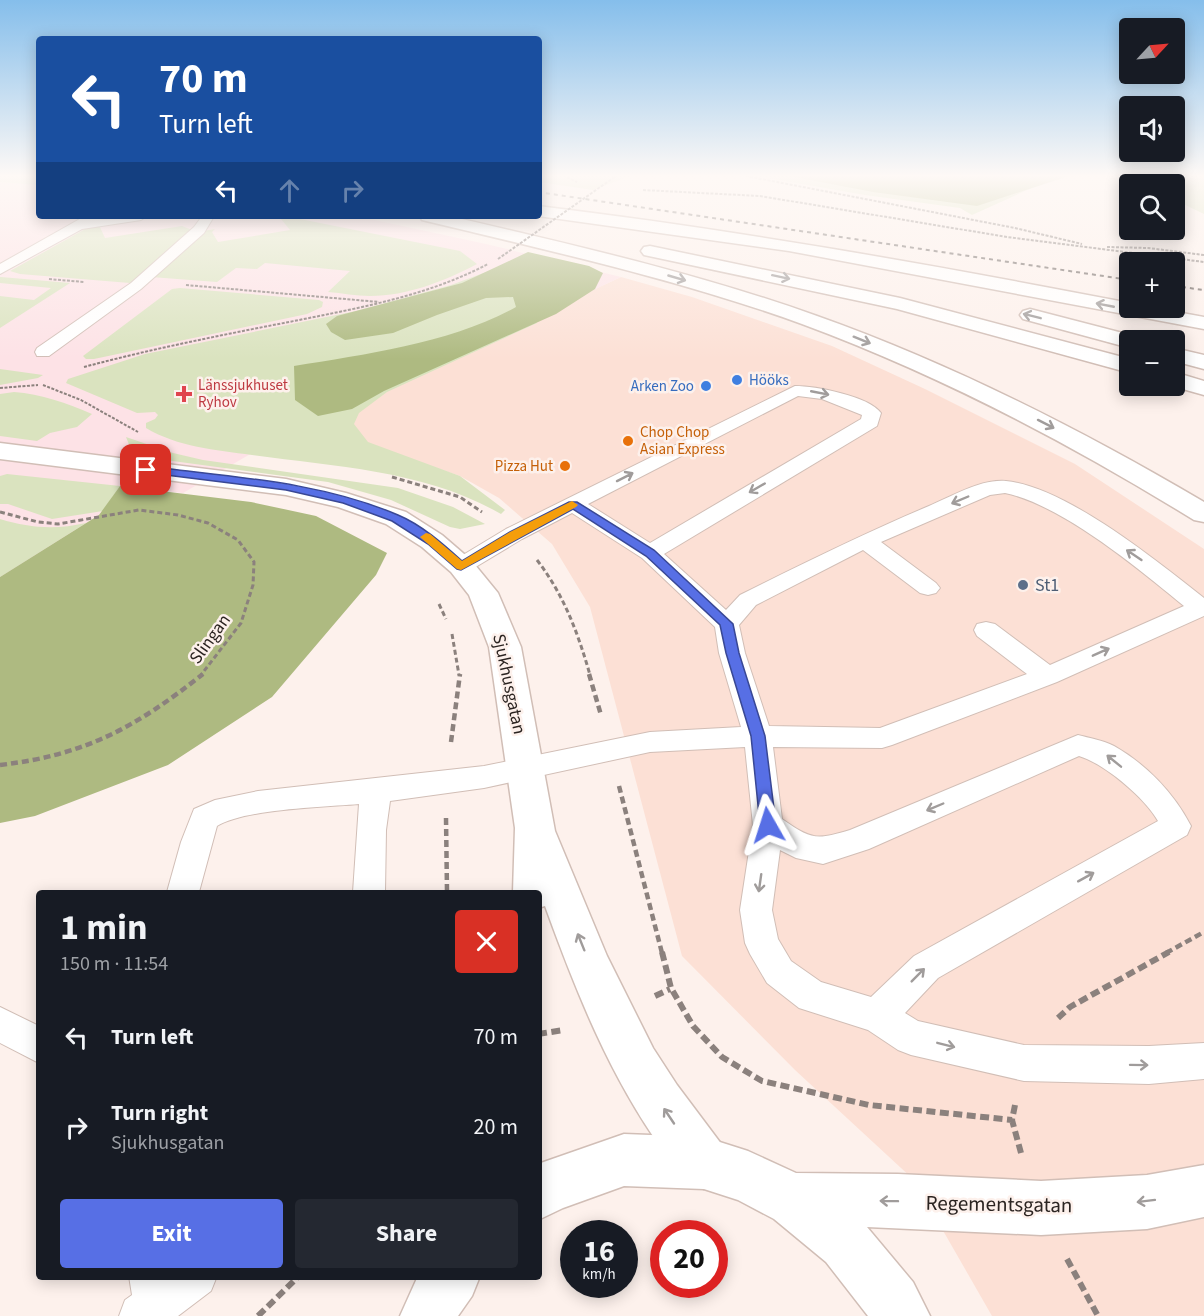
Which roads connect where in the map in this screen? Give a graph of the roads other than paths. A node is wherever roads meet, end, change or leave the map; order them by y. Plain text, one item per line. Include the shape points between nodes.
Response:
1 (58, 236) edge
2 (192, 236) edge
3 (510, 236) edge
4 (568, 236) edge
5 (667, 236) edge
6 (734, 236) edge
7 (0, 270) edge
8 (917, 288) dead end
9 (1015, 312) dead end
10 (1204, 323) edge
11 (1119, 339) edge
12 (43, 352) dead end
13 (1185, 357) edge
14 (1204, 362) edge
15 (1119, 363) edge
16 (1185, 382) edge
17 (1204, 388) edge
18 (0, 451) edge
19 (573, 504) junction
20 (1204, 514) edge
21 (865, 541) junction
22 (650, 553) junction
23 (461, 566) junction
24 (928, 588) dead end
25 (1203, 609) edge
26 (727, 624) junction
27 (986, 630) dead end
28 (1048, 676) junction
29 (758, 736) junction
30 (526, 769) junction
31 (376, 791) junction
32 (768, 825) junction
33 (535, 828) junction
34 (184, 890) edge
35 (369, 890) edge
36 (534, 890) edge
37 (877, 1016) junction
38 (0, 1024) edge
39 (36, 1043) edge
40 (1204, 1061) edge
41 (704, 1162) junction
42 (542, 1191) edge
43 (1204, 1191) edge
44 (793, 1200) junction
45 (188, 1280) edge
46 (149, 1300) edge
47 (901, 1316) edge

1 - 7 lane
2 - 12 lane via 136,286
3 -> 20 main road via 658,273 848,335 1051,426
4 -> 15 main road via 900,304
5 - 8 main road
10 -> 6 main road
11 -> 9 main road
13 - 14 main road
16 - 17 main road
18 - 23 main road, Sjukhusgatan via 286,487 346,501 396,518
19 - 22 lane
19 -> 22 lane via 795,391 817,391 872,413 870,422
19 - 23 lane
21 - 24 lane
25 -> 21 lane via 1088,524 1030,492 1005,487 986,489
21 - 26 lane via 748,600
22 - 26 lane
23 - 30 main road, Sjukhusgatan via 483,593 505,647
28 -> 25 lane
26 - 29 lane
27 - 28 lane
28 - 29 lane via 882,738
29 - 30 lane via 650,742
29 - 32 lane
30 - 31 lane
30 - 33 main road, Sjukhusgatan
31 - 34 lane via 214,810 204,819
31 - 35 lane
32 -> 37 lane via 756,910 762,943 779,972 811,996
37 -> 32 lane via 926,967 1176,826 1163,802 1103,753 1078,745 858,840 823,851 796,845
33 - 36 main road, Sjukhusgatan
41 -> 33 main road, Sjukhusgatan via 669,1118 636,1066 611,1016
37 -> 40 lane via 911,1037 1024,1063 1149,1065
38 - 39 lane
41 - 42 main road via 624,1160
41 - 44 main road via 748,1177
43 -> 44 main road, Regementsgatan via 1147,1202 1041,1208
44 - 47 main road via 845,1243
45 - 46 lane

